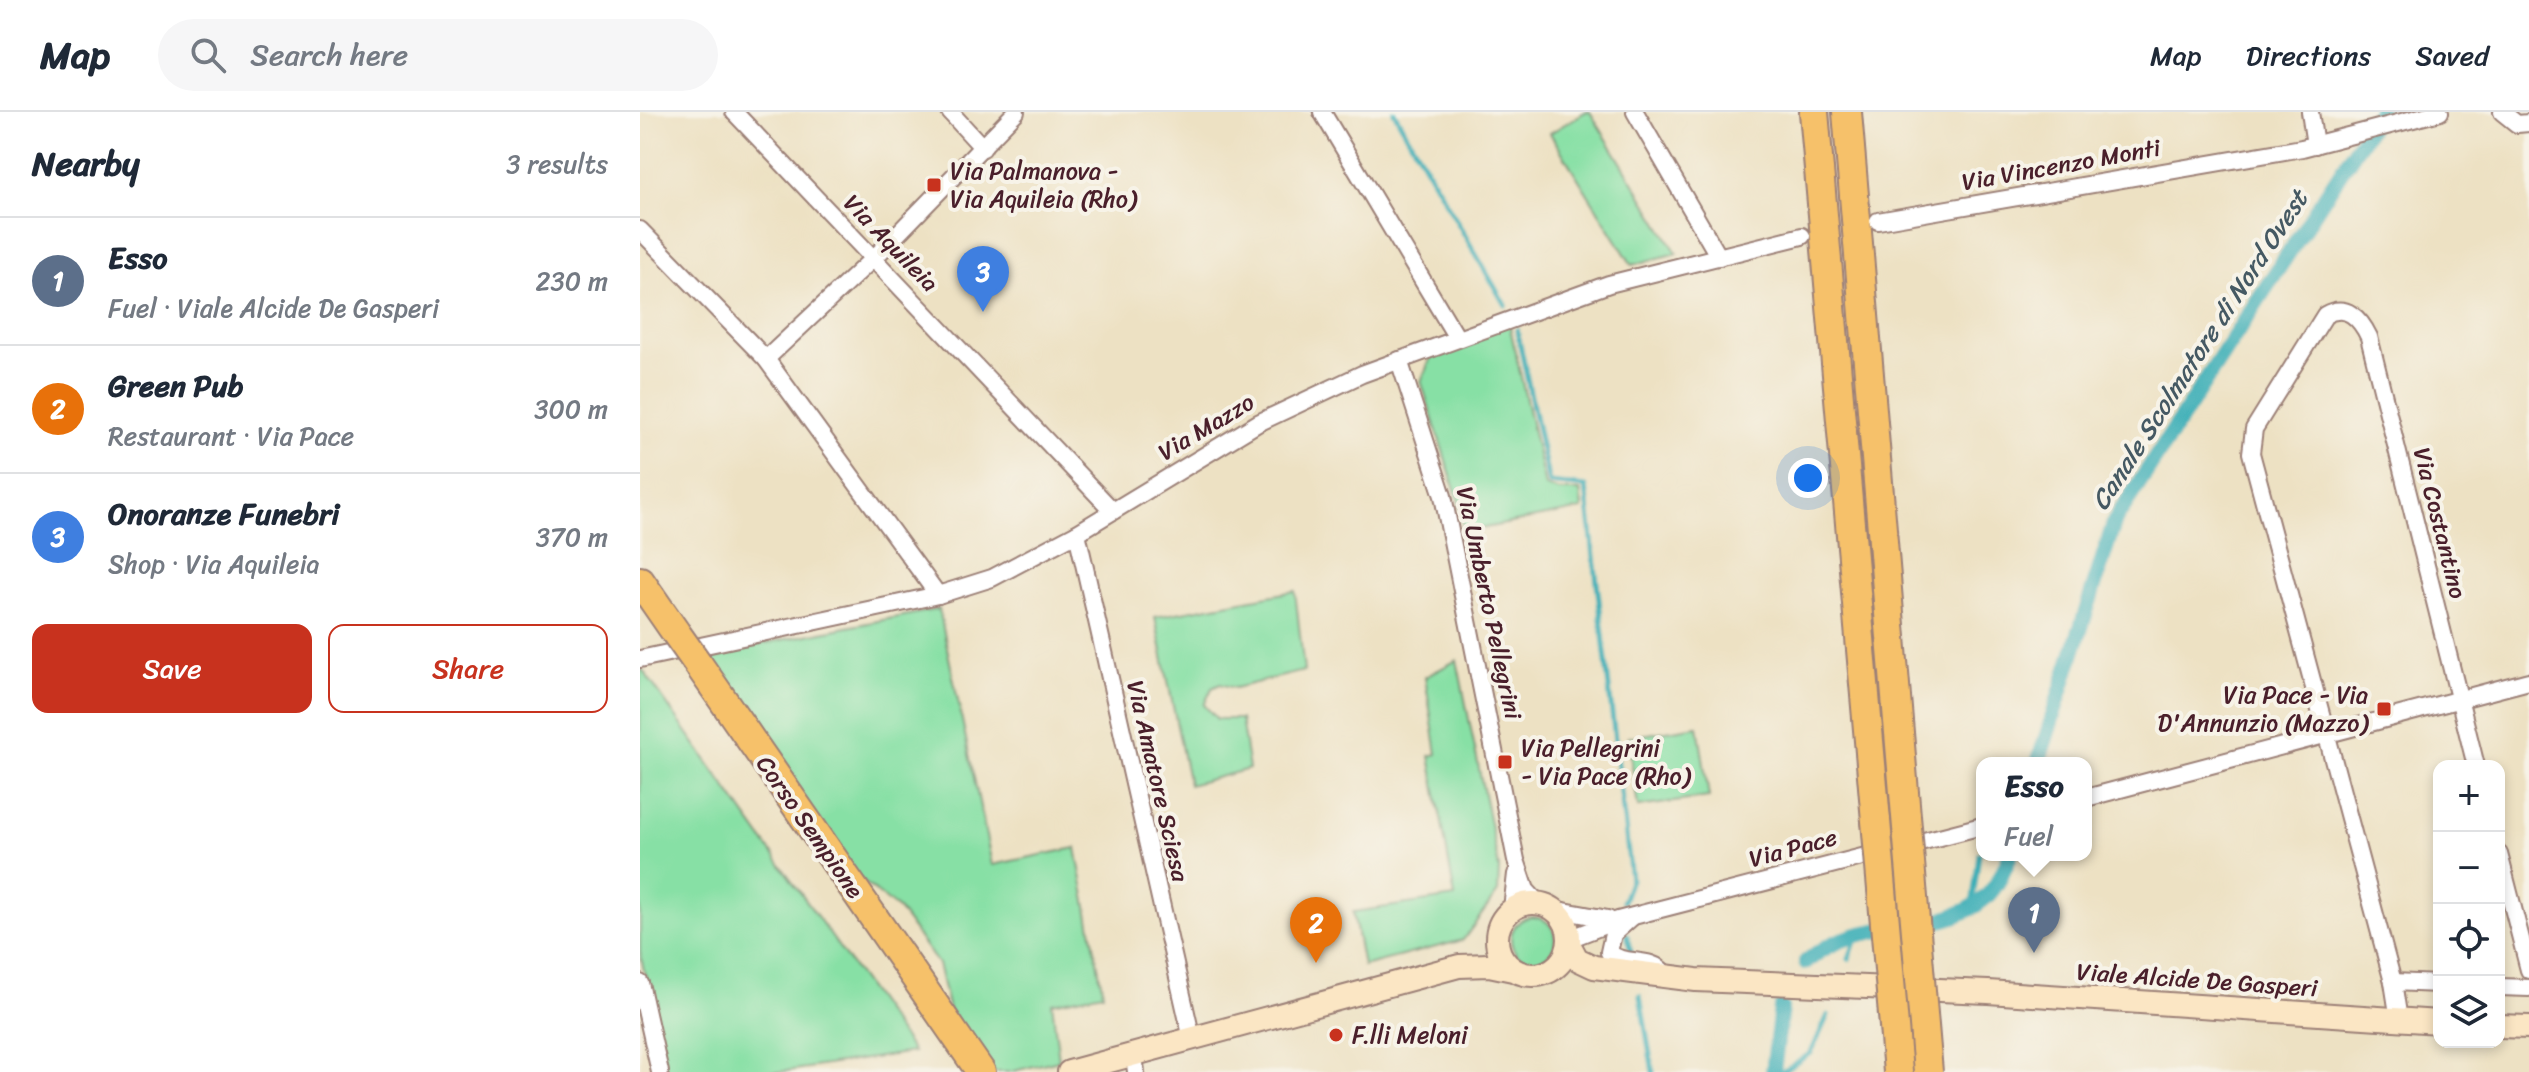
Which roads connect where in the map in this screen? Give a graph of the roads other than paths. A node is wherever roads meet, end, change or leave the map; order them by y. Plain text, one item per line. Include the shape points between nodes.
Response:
1 (734, 112) edge
2 (950, 112) edge
3 (1016, 112) edge
4 (1322, 112) edge
5 (1635, 112) edge
6 (1814, 112) edge
7 (1847, 112) edge
8 (2310, 112) edge
9 (2440, 112) edge
10 (2502, 112) edge
11 (2522, 120) edge
12 (2315, 145) junction
13 (983, 148) junction
14 (1878, 221) dead end
15 (640, 230) edge
16 (1802, 236) dead end
17 (1719, 257) junction
18 (872, 259) junction
19 (1457, 338) junction
20 (766, 359) junction
21 (1399, 360) junction
22 (1113, 511) junction
23 (1077, 533) junction
24 (640, 581) edge
25 (938, 595) junction
26 (653, 636) edge
27 (2529, 681) edge
28 (2458, 698) junction
29 (2328, 732) junction
30 (2474, 760) edge
31 (2092, 796) edge
32 (1976, 828) edge
33 (1516, 860) junction
34 (2505, 877) edge
35 (1545, 906) junction
36 (1505, 918) junction
37 (1625, 918) junction
38 (1569, 942) junction
39 (1459, 966) junction
40 (1513, 970) junction
41 (2529, 970) edge
42 (1615, 972) junction
43 (1657, 974) junction
44 (1537, 975) junction
45 (2393, 982) junction
46 (640, 983) edge
47 (2433, 984) edge
48 (2529, 985) edge
49 (2505, 987) edge
50 (2399, 1020) junction
51 (2433, 1022) edge
52 (2505, 1026) edge
53 (2529, 1027) edge
54 (1192, 1039) junction
55 (1135, 1064) edge
56 (965, 1066) edge
57 (660, 1072) edge
58 (1069, 1072) edge
59 (1898, 1072) edge
60 (1928, 1072) edge

1 - 18 street, Via Aquileia
2 - 13 street
3 - 13 street
4 - 19 street
5 - 17 street
6 - 59 highway, bridge
7 - 60 highway, bridge
8 - 12 street
9 - 12 street, Via Vincenzo Monti
10 - 11 street via 2510,121
12 - 14 street, Via Vincenzo Monti
13 - 18 street
15 - 20 street
16 - 17 street, Via Mazzo
17 - 19 street, Via Mazzo via 1609,284
18 - 20 street
18 - 22 street, Via Aquileia
19 - 21 street, Via Mazzo
20 - 25 street
21 - 22 street, Via Mazzo via 1258,423
21 - 33 street, Via Umberto Pellegrini via 1443,496
22 - 23 street, Via Mazzo
23 - 25 street, Via Mazzo via 992,578
23 - 54 street, Via Amatore Sciesa
24 - 26 highway, Corso Sempione
25 - 26 street, Via Mazzo
26 - 56 highway, Corso Sempione, bridge via 687,666
27 - 28 street
28 - 29 street
28 - 29 street, Via Costantino via 2369,337 2363,324 2336,309 2325,315 2250,440
28 - 30 street, Via Costantino
29 - 31 street
29 - 45 street
32 - 37 street, Via Pace
33 - 35 street via 1526,890
33 - 36 street
34 - 41 street
35 - 36 street
35 - 37 street, Via Pace
35 - 38 street via 1562,917
36 - 39 street via 1480,951
36 - 40 street via 1498,951
37 - 38 street, Via Pace
37 - 43 street via 1613,934 1609,952 1623,960 1657,965
38 - 42 street, Viale Alcide De Gasperi via 1582,963
38 - 44 street via 1558,965
39 - 40 street
39 - 54 street
40 - 44 street
42 - 43 street, Viale Alcide De Gasperi
42 - 44 street, Viale Alcide De Gasperi
43 - 50 street, Viale Alcide De Gasperi
45 - 47 street
45 - 50 street
46 - 57 street
48 - 49 street
50 - 51 street, Viale Alcide De Gasperi
52 - 53 street
54 - 55 street
55 - 58 street

